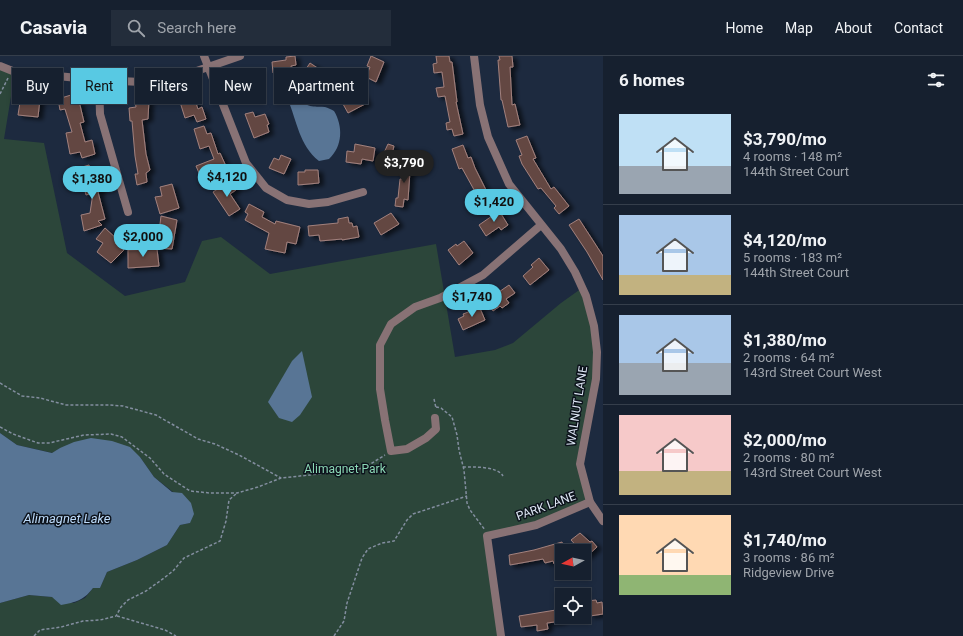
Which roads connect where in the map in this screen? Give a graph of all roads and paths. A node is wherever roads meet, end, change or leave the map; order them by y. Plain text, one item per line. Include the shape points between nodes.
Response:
1 (204, 56) edge
2 (240, 56) edge
3 (474, 56) edge
4 (0, 66) edge
5 (209, 68) junction
6 (9, 70) junction
7 (71, 77) edge
8 (127, 81) edge
9 (0, 94) edge
10 (100, 104) edge
11 (363, 192) dead end
12 (128, 212) dead end
13 (541, 225) junction
14 (0, 383) edge
15 (434, 399) dead end
16 (436, 407) junction
17 (435, 418) joint
18 (0, 427) edge
19 (391, 451) junction
20 (463, 467) junction
21 (503, 476) dead end
22 (281, 478) junction
23 (237, 493) junction
24 (467, 496) junction
25 (590, 502) junction
26 (603, 521) edge
27 (488, 536) junction
28 (116, 616) junction
29 (34, 636) edge
30 (176, 636) edge
31 (334, 636) edge
32 (501, 636) edge

1 - 5 street
2 - 5 street
3 - 13 street, WALNUT LANE via 480,105 488,137 509,184
4 - 6 street
5 - 8 street via 162,83
5 - 11 street via 246,163 266,188 287,200 309,204 328,202
6 - 7 street
6 - 9 path via 8,79
10 - 12 street via 100,114
13 - 19 street via 483,275 440,298 415,307 391,324 380,345 380,389
13 - 25 street, WALNUT LANE via 561,249 575,272 586,296 594,326 597,352 596,379 580,464
14 - 22 path via 22,396 62,404 116,406 156,415 198,439 239,455
15 - 16 path
16 - 17 path
16 - 20 path via 452,417
17 - 19 street via 436,429 426,438 407,449
18 - 23 path via 13,434 48,443 84,435 122,436 150,458 164,474 190,491
19 - 22 path via 364,468
20 - 21 path via 487,468
20 - 24 path
22 - 23 path via 258,488
23 - 28 path via 229,500 220,541 184,558 160,581 128,600
24 - 27 path via 470,510
24 - 31 path via 413,514 394,541 368,549 356,574 344,621
25 - 26 street, WALNUT LANE
25 - 27 street, PARK LANE via 536,525
27 - 32 street
28 - 29 path via 40,630
28 - 30 path via 165,630

